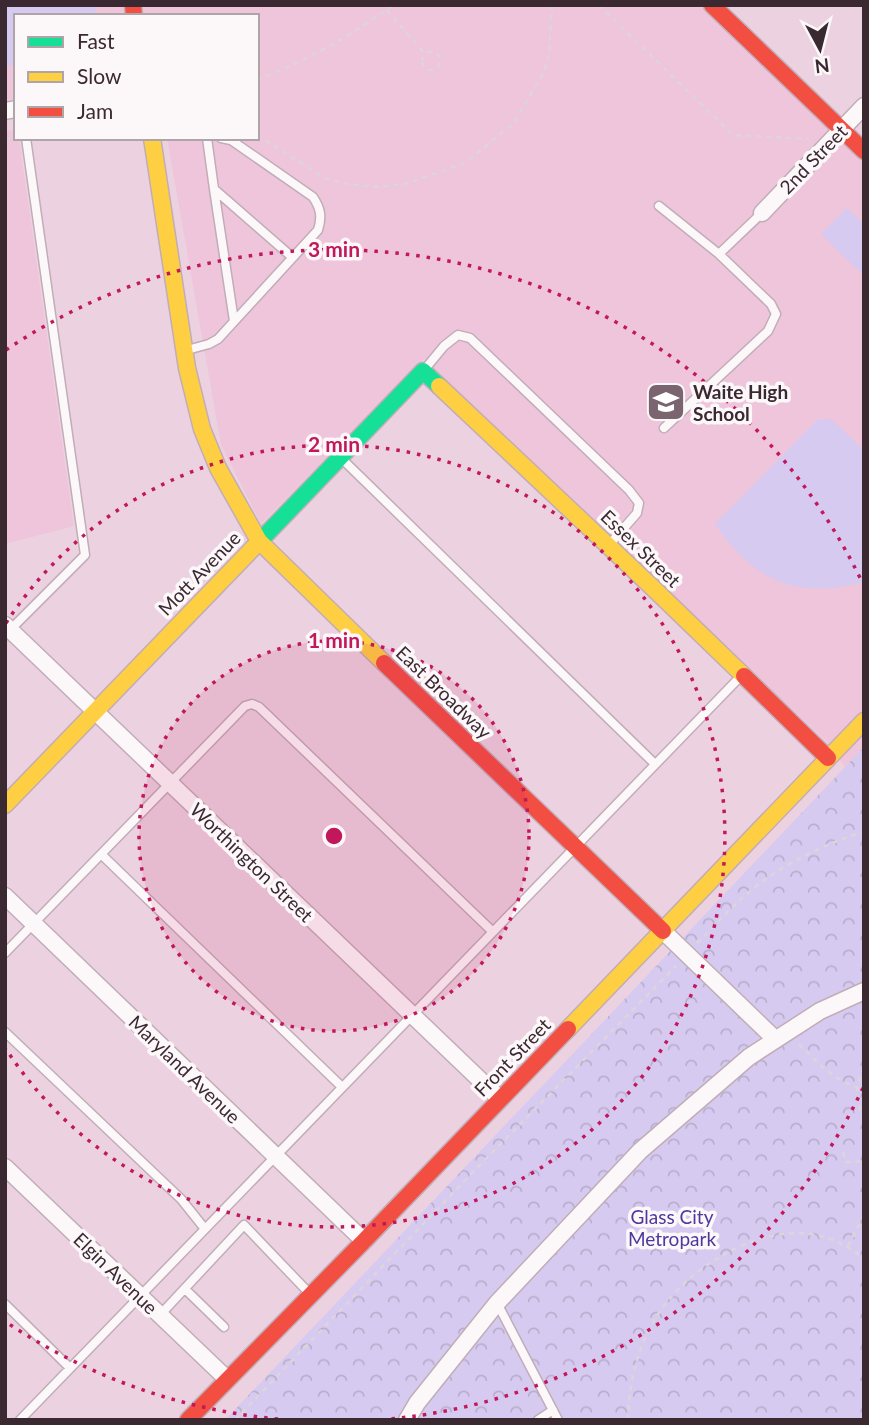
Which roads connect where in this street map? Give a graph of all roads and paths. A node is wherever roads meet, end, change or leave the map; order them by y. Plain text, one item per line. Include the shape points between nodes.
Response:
1 (393, 5) edge
2 (552, 5) edge
3 (599, 5) edge
4 (712, 5) edge
5 (387, 10) junction
6 (425, 54) junction
7 (259, 79) edge
8 (864, 106) edge
9 (841, 130) junction
10 (259, 136) edge
11 (810, 139) dead end
12 (26, 140) edge
13 (152, 140) edge
14 (207, 140) edge
15 (232, 140) edge
16 (864, 151) edge
17 (214, 189) junction
18 (659, 206) dead end
19 (762, 213) joint
20 (719, 254) junction
21 (292, 257) junction
22 (234, 321) junction
23 (184, 351) junction
24 (424, 370) junction
25 (664, 428) dead end
26 (340, 457) junction
27 (259, 541) junction
28 (608, 546) junction
29 (8, 632) edge
30 (742, 674) junction
31 (95, 712) junction
32 (864, 721) edge
33 (828, 758) junction
34 (655, 764) junction
35 (171, 784) junction
36 (5, 805) edge
37 (864, 832) edge
38 (575, 847) junction
39 (102, 855) junction
40 (5, 897) edge
41 (34, 924) junction
42 (663, 931) junction
43 (493, 932) junction
44 (5, 953) edge
45 (687, 954) junction
46 (863, 995) edge
47 (412, 1015) junction
48 (5, 1032) edge
49 (775, 1039) junction
50 (864, 1067) edge
51 (342, 1087) junction
52 (500, 1099) junction
53 (864, 1120) edge
54 (843, 1152) dead end
55 (276, 1156) junction
56 (864, 1161) edge
57 (5, 1167) edge
58 (864, 1215) edge
59 (205, 1228) junction
60 (364, 1241) junction
61 (848, 1247) junction
62 (864, 1258) edge
63 (186, 1289) junction
64 (310, 1294) junction
65 (140, 1296) junction
66 (497, 1303) junction
67 (5, 1304) edge
68 (160, 1315) junction
69 (224, 1327) dead end
70 (71, 1368) junction
71 (227, 1379) junction
72 (553, 1410) junction
73 (242, 1413) junction
74 (20, 1420) edge
75 (188, 1420) edge
76 (235, 1420) edge
77 (249, 1420) edge
78 (407, 1420) edge
79 (538, 1420) edge
80 (558, 1420) edge
81 (628, 1420) edge

1 - 5 path
2 - 10 path via 544,72 513,122 465,163 408,183 380,187 347,184 324,178
3 - 11 path via 733,135
4 - 9 street
5 - 6 path
5 - 7 path via 313,56
6 - 6 path via 439,55 436,69 425,68
8 - 9 street, 2nd Street
9 - 16 street
9 - 19 street, 2nd Street
12 - 29 lane via 85,555
13 - 23 street, East Broadway
14 - 17 lane
15 - 21 lane via 313,197 319,206 318,230
17 - 21 lane
17 - 22 lane
18 - 20 lane
19 - 20 lane
20 - 25 lane via 776,314 768,331
21 - 22 lane
22 - 23 lane via 218,339
23 - 27 street, East Broadway via 202,429
24 - 26 street, Mott Avenue
24 - 28 street, Essex Street
24 - 28 lane via 458,335 470,338 629,490 639,503 638,513
26 - 27 street, Mott Avenue
26 - 34 lane
27 - 31 street, Mott Avenue
27 - 38 street, East Broadway
28 - 30 street, Essex Street
29 - 31 street, Worthington Street
30 - 33 street, Essex Street
30 - 34 lane
31 - 35 street, Worthington Street
31 - 36 street, Mott Avenue
32 - 33 street, Front Street
33 - 42 street, Front Street
34 - 38 lane
35 - 39 lane
35 - 43 lane via 245,706 259,707
35 - 47 street, Worthington Street
37 - 45 path via 785,867 748,892
38 - 42 street, East Broadway
38 - 43 lane
39 - 41 lane
39 - 51 lane
40 - 41 street, Maryland Avenue
41 - 44 lane
41 - 55 street, Maryland Avenue
42 - 45 street
42 - 52 street, Front Street
43 - 47 lane
45 - 49 street
45 - 73 path
46 - 49 street via 820,1011
47 - 51 lane
47 - 52 street, Worthington Street
48 - 59 lane via 181,1199
49 - 66 street via 640,1151
50 - 53 path via 856,1088
51 - 55 lane
52 - 60 street, Front Street
54 - 56 path via 846,1162
55 - 59 lane
55 - 60 street, Maryland Avenue
57 - 65 street, Elgin Avenue
58 - 61 path
59 - 65 lane
60 - 64 street, Front Street
61 - 62 path
61 - 81 path via 809,1234 774,1236 738,1248 696,1273 661,1311 647,1335 633,1372
63 - 64 lane via 244,1225
63 - 68 lane
63 - 69 lane
64 - 71 street, Front Street
65 - 68 street, Elgin Avenue
65 - 70 lane
66 - 72 lane
66 - 78 street
67 - 70 lane
68 - 71 street, Elgin Avenue
70 - 74 lane
71 - 75 street, Front Street
72 - 79 lane
72 - 80 lane
73 - 76 path
73 - 77 path

